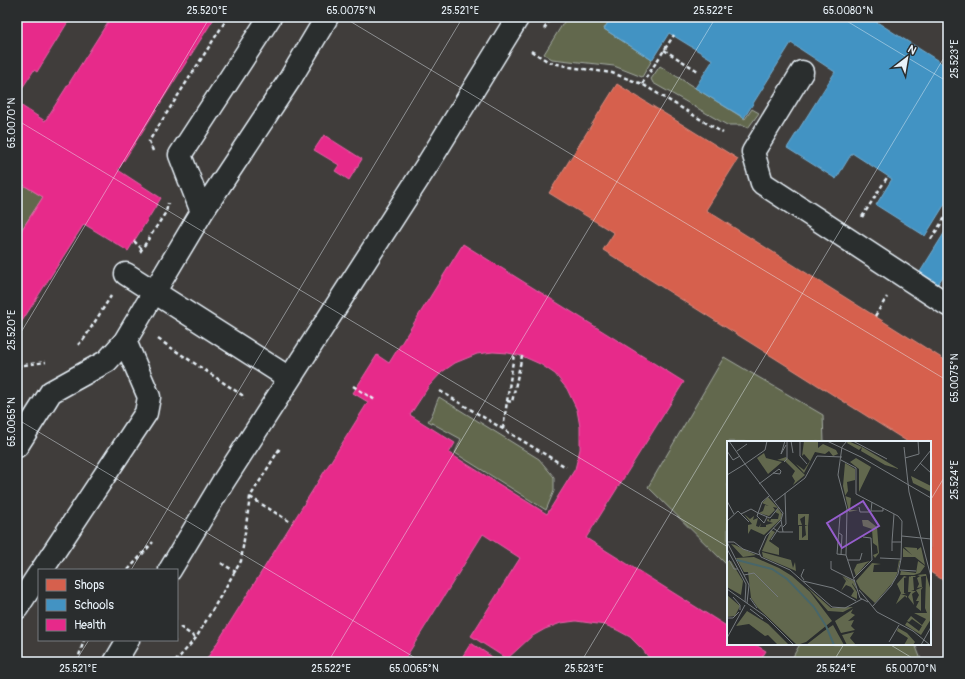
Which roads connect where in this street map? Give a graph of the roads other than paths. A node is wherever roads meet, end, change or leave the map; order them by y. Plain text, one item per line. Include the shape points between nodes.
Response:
1 (270, 17) edge
2 (327, 17) edge
3 (518, 17) edge
4 (802, 72) dead end
5 (202, 212) junction
6 (126, 274) road end
7 (154, 292) junction
8 (948, 305) edge
9 (130, 332) junction
10 (289, 378) junction
11 (17, 446) edge
12 (43, 569) edge
13 (171, 569) edge
14 (38, 576) edge
15 (17, 608) edge
16 (127, 641) edge
17 (115, 662) edge

1 - 5 street via 180,155
2 - 5 street via 290,79
3 - 10 street via 422,173
4 - 8 street via 753,152 762,183
5 - 7 street
6 - 7 street
7 - 9 street
7 - 10 street
9 - 11 street via 107,361 51,392
9 - 12 street via 149,397 146,413
10 - 13 street
14 - 15 street
16 - 17 street

